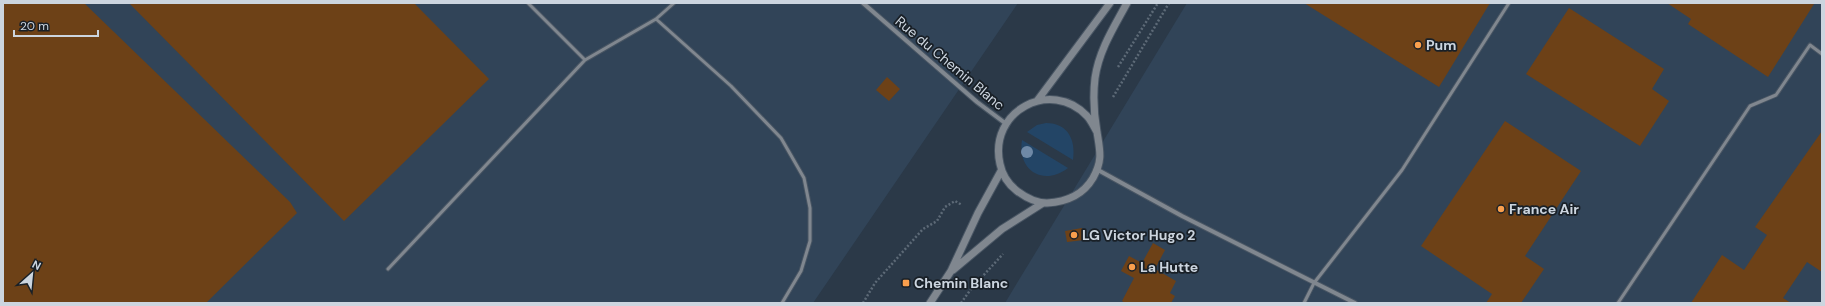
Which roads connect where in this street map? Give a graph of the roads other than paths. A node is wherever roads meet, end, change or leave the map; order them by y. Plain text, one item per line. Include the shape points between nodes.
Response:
1 (528, 3) edge
2 (674, 3) edge
3 (863, 3) edge
4 (1110, 3) edge
5 (1127, 3) edge
6 (1509, 3) edge
7 (656, 19) junction
8 (1822, 54) edge
9 (585, 60) junction
10 (1037, 101) junction
11 (1005, 123) junction
12 (1097, 132) junction
13 (1098, 170) junction
14 (1001, 171) junction
15 (1042, 203) junction
16 (388, 269) dead end
17 (951, 271) junction
18 (1314, 283) junction
19 (782, 303) edge
20 (930, 303) edge
21 (1304, 303) edge
22 (1355, 303) edge
23 (1618, 303) edge

1 - 9 lane
2 - 7 lane
3 - 11 street, Rue du Chemin Blanc via 977,102
4 - 10 street
5 - 12 street via 1100,55 1095,79
6 - 18 lane via 1402,170
7 - 9 lane
7 - 19 lane via 731,86 781,138 804,178 810,208 810,241 801,271
8 - 23 lane via 1810,45 1776,94 1750,106
9 - 16 lane
10 - 11 street via 1021,108
10 - 12 street via 1055,100 1073,106 1087,116
11 - 14 street via 997,154
12 - 13 street via 1101,150
13 - 15 street via 1090,183 1077,195 1060,202
13 - 18 street
14 - 15 street via 1011,187 1026,197
14 - 17 street
15 - 17 street via 1002,229
17 - 20 street
18 - 21 lane
18 - 22 street

